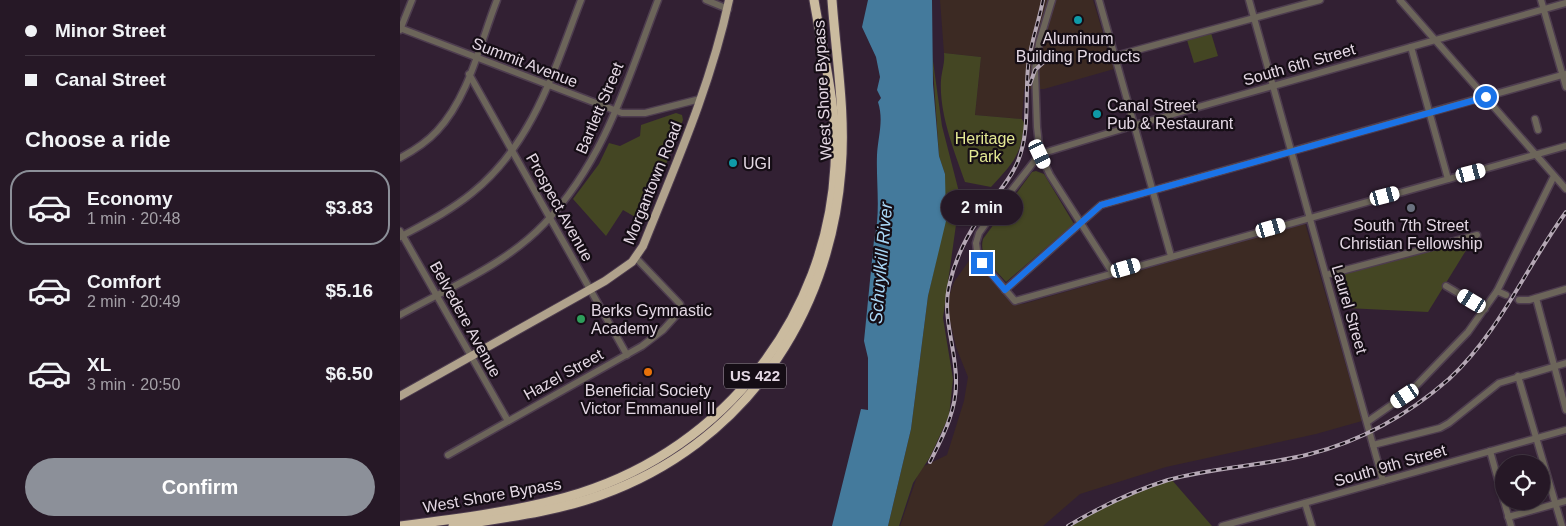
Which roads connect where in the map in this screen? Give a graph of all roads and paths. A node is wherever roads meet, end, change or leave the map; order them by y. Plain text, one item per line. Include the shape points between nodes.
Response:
1 (412, 0) edge
2 (497, 0) edge
3 (581, 0) edge
4 (658, 0) edge
5 (706, 0) edge
6 (730, 0) edge
7 (832, 0) edge
8 (1099, 0) edge
9 (1249, 0) edge
10 (1320, 0) edge
11 (1400, 0) edge
12 (1542, 0) edge
13 (1054, 1) edge
14 (815, 2) edge
15 (1566, 3) edge
16 (728, 8) junction
17 (1544, 9) junction
18 (1254, 17) junction
19 (400, 29) edge
20 (1435, 40) junction
21 (1411, 46) junction
22 (1115, 56) junction
23 (476, 57) junction
24 (469, 74) junction
25 (1564, 75) edge
26 (548, 85) junction
27 (1273, 86) junction
28 (1566, 87) edge
29 (1486, 97) junction
30 (700, 99) junction
31 (616, 111) junction
32 (1430, 113) junction
33 (1535, 119) dead end
34 (1135, 125) junction
35 (1538, 130) dead end
36 (1566, 146) edge
37 (1291, 151) junction
38 (513, 152) junction
39 (1040, 154) junction
40 (1536, 155) junction
41 (400, 158) edge
42 (1554, 176) junction
43 (1448, 179) junction
44 (1566, 189) edge
45 (1153, 190) junction
46 (549, 216) junction
47 (1310, 217) junction
48 (1080, 223) junction
49 (401, 234) edge
50 (1476, 235) dead end
51 (1172, 256) junction
52 (636, 258) junction
53 (1112, 272) junction
54 (1326, 275) junction
55 (1446, 286) dead end
56 (1566, 289) edge
57 (590, 290) junction
58 (1005, 290) junction
59 (1497, 291) junction
60 (436, 295) junction
61 (1506, 295) tunnel mouth
62 (1536, 298) junction
63 (1519, 300) tunnel mouth
64 (1485, 308) junction
65 (400, 315) edge
66 (627, 354) junction
67 (471, 356) junction
68 (1566, 363) edge
69 (1554, 366) junction
70 (1518, 376) junction
71 (400, 396) edge
72 (1566, 410) edge
73 (508, 421) junction
74 (1367, 422) junction
75 (1566, 430) edge
76 (1536, 438) junction
77 (1373, 446) junction
78 (1490, 451) junction
79 (448, 455) dead end
80 (1495, 469) edge
81 (1383, 481) junction
82 (1566, 501) edge
83 (1306, 503) junction
84 (1556, 504) junction
85 (1506, 510) edge
86 (1508, 518) junction
87 (400, 526) edge
88 (453, 526) edge
89 (1222, 526) edge
90 (1312, 526) edge
91 (1511, 526) edge
92 (1562, 526) edge

1 - 19 street
2 - 23 street
3 - 26 street
4 - 31 street, Bartlett Street
5 - 16 street
6 - 16 main road, Morgantown Road
7 - 88 highway, West Shore Bypass / US 422 via 842,127 833,235 807,307 776,362 741,403 703,438 635,481 587,500
8 - 22 street
9 - 18 street, Laurel Street
10 - 18 street
11 - 20 street
12 - 17 street
13 - 39 street via 1039,42 1036,70
14 - 87 highway, West Shore Bypass / US 422 via 835,137 830,209 820,252 798,309 782,339 755,376 699,431 616,480 536,505
15 - 17 street, South 6th Street
16 - 30 main road, Morgantown Road
17 - 20 street, South 6th Street
17 - 25 street
18 - 22 street
18 - 27 street, Laurel Street
19 - 23 street, Summit Avenue
20 - 21 street, South 6th Street
20 - 29 street
21 - 27 street, South 6th Street
21 - 32 street
22 - 34 street
23 - 24 street
23 - 26 street, Summit Avenue
24 - 38 street, Prospect Avenue
24 - 41 street via 459,100 445,122 427,141
25 - 28 street
25 - 29 street
26 - 31 street, Summit Avenue
26 - 38 street via 538,112
27 - 34 street, South 6th Street
27 - 37 street, Laurel Street
29 - 32 street
29 - 40 street
30 - 31 street, Summit Avenue via 638,114
30 - 52 main road, Morgantown Road via 644,246
31 - 46 street, Bartlett Street via 589,167
32 - 37 street
32 - 43 street
33 - 35 street
34 - 39 street, South 6th Street
34 - 45 street
36 - 40 street
37 - 45 street
37 - 47 street, Laurel Street
38 - 46 street, Prospect Avenue
38 - 49 street via 470,195
39 - 48 street
39 - 58 street via 989,219 976,243 978,258
40 - 42 street
40 - 43 street
42 - 44 street
42 - 59 street
43 - 47 street
45 - 48 street via 1101,205
45 - 51 street
46 - 57 street, Prospect Avenue
46 - 60 street, Bartlett Street via 544,224 507,254
47 - 51 street
47 - 54 street, Laurel Street
48 - 53 street
48 - 58 street
49 - 60 street, Belvedere Avenue
50 - 54 street
51 - 53 street
52 - 57 main road, Morgantown Road
52 - 66 street, Hazel Street via 681,306 680,314 663,330
53 - 58 street via 1015,301
54 - 74 street, Laurel Street
55 - 64 street
56 - 62 street
57 - 66 street, Prospect Avenue
57 - 67 main road, Morgantown Road
59 - 61 street
59 - 64 street
60 - 65 street, Bartlett Street
60 - 67 street, Belvedere Avenue
62 - 63 street
62 - 69 street
64 - 74 street via 1463,338 1410,392
66 - 73 street, Hazel Street
67 - 71 main road, Morgantown Road
67 - 73 street, Belvedere Avenue
68 - 69 street
69 - 70 street
69 - 72 street
70 - 76 street
70 - 77 street via 1499,383 1442,427
73 - 79 street, Hazel Street
74 - 77 street, Laurel Street
75 - 76 street, South 9th Street
76 - 78 street, South 9th Street
76 - 84 street
77 - 81 street, Laurel Street
78 - 80 street
78 - 81 street, South 9th Street
81 - 83 street, South 9th Street
82 - 84 street
83 - 89 street, South 9th Street
83 - 90 street
84 - 86 street
84 - 92 street
85 - 86 street
86 - 91 street

